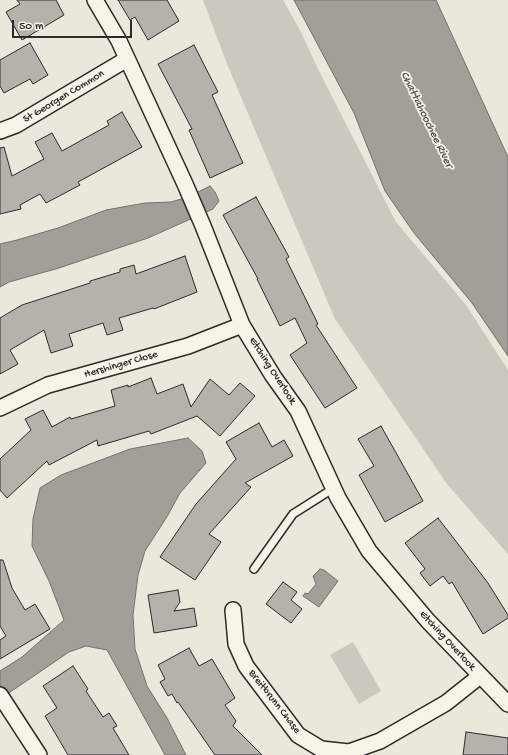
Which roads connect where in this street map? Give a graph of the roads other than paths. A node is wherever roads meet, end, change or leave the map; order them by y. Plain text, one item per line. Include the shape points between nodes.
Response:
1 (95, 0) edge
2 (127, 59) junction
3 (0, 131) edge
4 (242, 325) junction
5 (0, 408) edge
6 (334, 488) junction
7 (254, 569) dead end
8 (233, 610) dead end
9 (480, 676) junction
10 (4, 700) edge
11 (508, 704) edge
12 (39, 755) edge

1 - 2 street, Etching Overlook
2 - 3 street, St Georgen Common via 16,125
2 - 4 street, Etching Overlook via 185,184
4 - 5 street, Hershinger Close via 188,346 48,385
4 - 6 street, Etching Overlook via 298,411
6 - 7 lane via 293,514
6 - 9 street, Etching Overlook via 369,551 428,621
8 - 9 street, Breitbrunn Chase via 236,644 246,666 298,736 321,749 349,752 380,741 446,703
9 - 11 street, Etching Overlook
10 - 12 street

